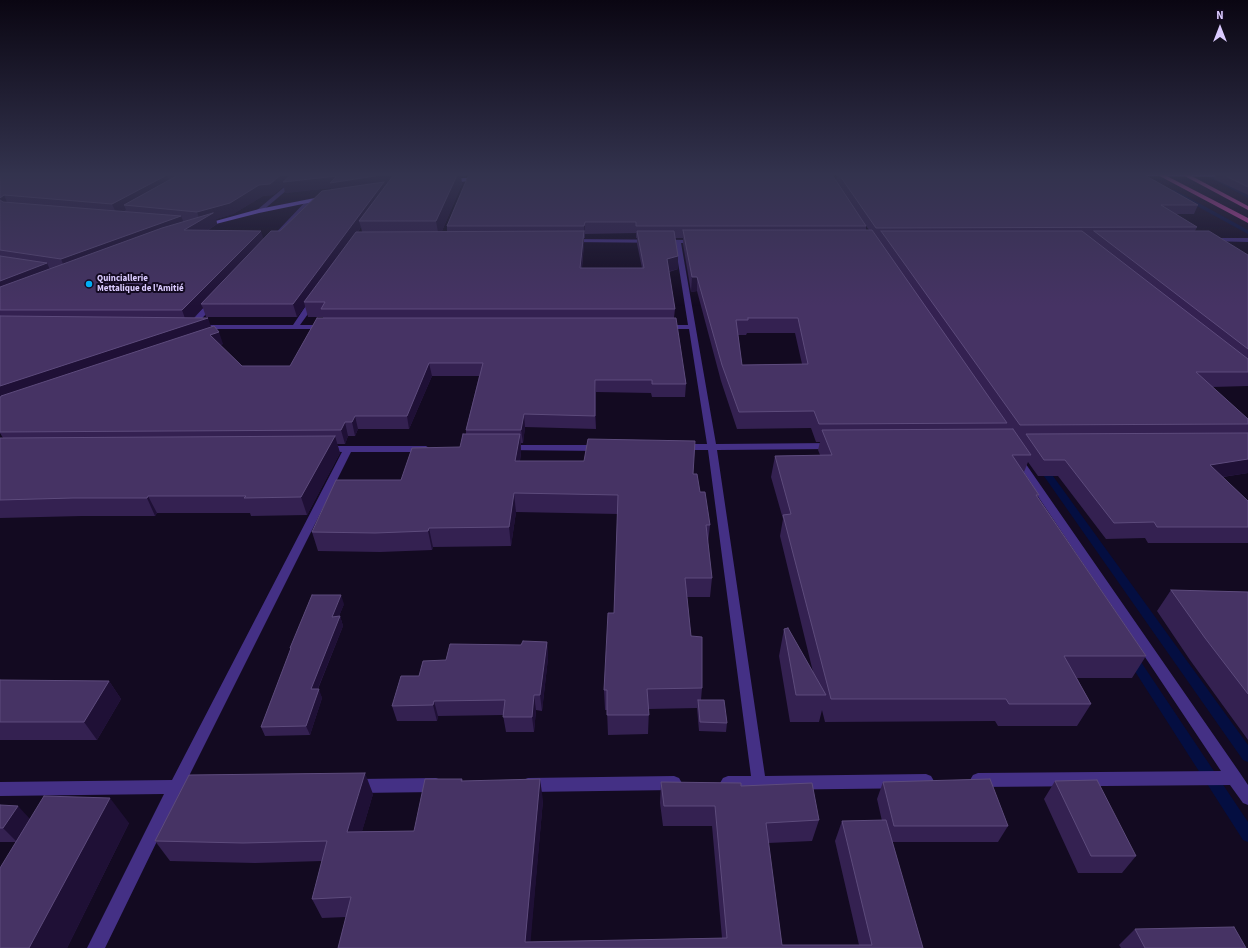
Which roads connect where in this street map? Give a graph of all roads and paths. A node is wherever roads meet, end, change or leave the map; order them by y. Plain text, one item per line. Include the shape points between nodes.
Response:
1 (236, 217) edge
2 (293, 217) edge
3 (196, 226) edge
4 (203, 226) joint
5 (1202, 240) edge
6 (1248, 240) edge
7 (560, 241) edge
8 (678, 241) junction
9 (701, 241) edge
10 (265, 247) edge
11 (317, 296) edge
12 (217, 298) edge
13 (239, 327) junction
14 (295, 327) junction
15 (335, 327) edge
16 (659, 327) edge
17 (691, 327) junction
18 (209, 337) edge
19 (845, 446) edge
20 (672, 447) edge
21 (712, 447) junction
22 (499, 448) edge
23 (609, 448) edge
24 (435, 449) edge
25 (317, 450) edge
26 (348, 450) junction
27 (1014, 452) edge
28 (1235, 778) junction
29 (942, 781) edge
30 (965, 781) edge
31 (687, 783) edge
32 (711, 783) edge
33 (759, 783) junction
34 (448, 785) edge
35 (512, 785) edge
36 (344, 786) edge
37 (176, 787) junction
38 (208, 787) edge
39 (0, 789) edge
40 (1248, 798) edge
41 (96, 948) edge

1 - 4 main road
2 - 10 street
3 - 4 street
5 - 6 street
7 - 8 street
8 - 9 street
8 - 17 street
11 - 14 street
12 - 13 street via 186,327
13 - 14 street
13 - 18 street
14 - 15 street
16 - 17 street
17 - 21 street
19 - 21 street
20 - 21 street
21 - 33 street
22 - 23 street
24 - 26 street
25 - 26 street
26 - 37 street
27 - 28 street
28 - 30 street
28 - 40 street
29 - 33 street
31 - 35 street
32 - 33 street
34 - 36 street
37 - 38 street
37 - 39 street
37 - 41 street

